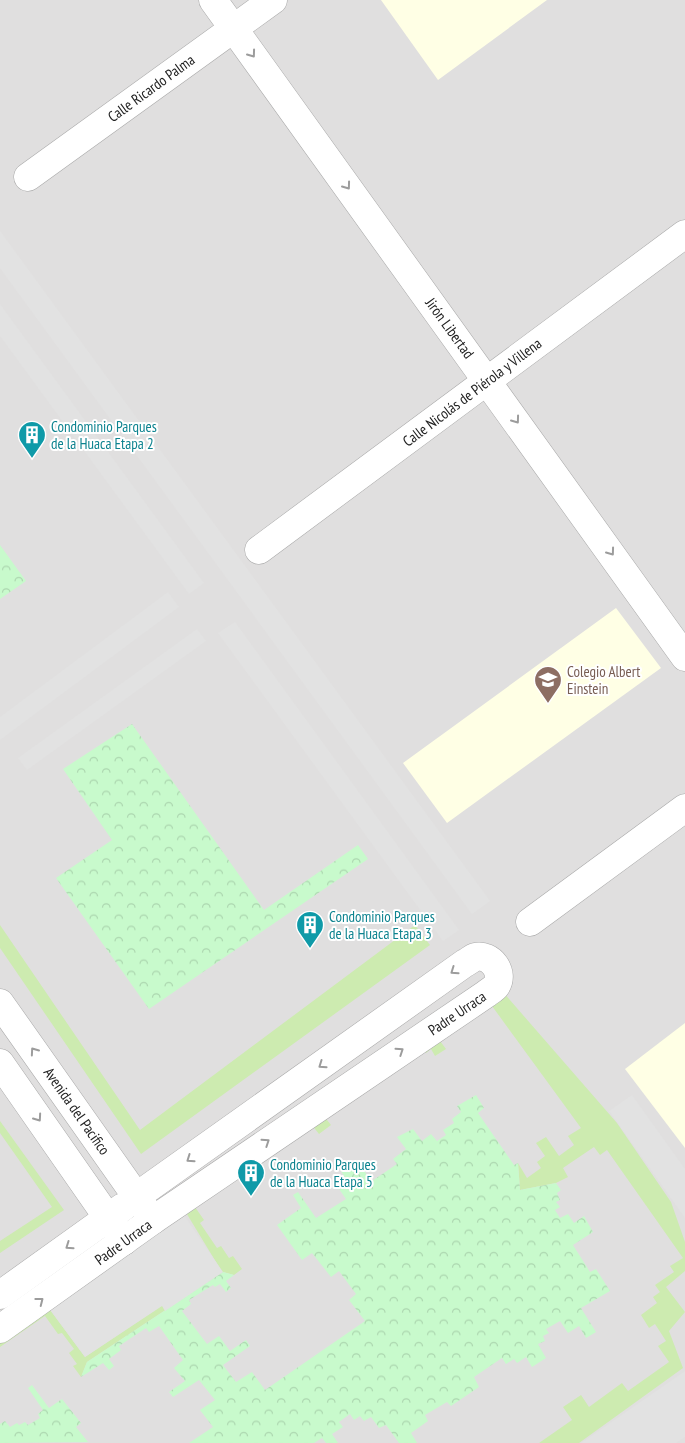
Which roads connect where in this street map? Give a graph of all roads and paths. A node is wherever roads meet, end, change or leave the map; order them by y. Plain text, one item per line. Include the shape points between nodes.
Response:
1 (214, 0) edge
2 (274, 0) edge
3 (234, 28) junction
4 (28, 177) dead end
5 (685, 234) edge
6 (488, 380) junction
7 (259, 550) dead end
8 (685, 657) edge
9 (685, 808) edge
10 (530, 922) dead end
11 (0, 1003) edge
12 (0, 1063) edge
13 (137, 1196) junction
14 (108, 1218) junction
15 (153, 1220) junction
16 (124, 1241) junction
17 (0, 1295) edge
18 (0, 1329) edge

1 - 3 street, Jirón Libertad
2 - 3 street, Calle Ricardo Palma
3 - 4 street, Calle Ricardo Palma
3 -> 6 street, Jirón Libertad
5 - 6 street, Calle Nicolás de Piérola y Villena
6 - 7 street, Calle Nicolás de Piérola y Villena
6 -> 8 street, Jirón Libertad
9 - 10 street
13 -> 11 street, Avenida del Pacifico
12 -> 14 street
13 - 14 street, Padre Urraca
13 - 15 street, Avenida del Pacifico
15 -> 13 street, Padre Urraca via 486,994 496,986 499,976 496,966 489,958 476,957 465,963
14 - 16 street
14 -> 17 street, Padre Urraca
15 - 16 street, Padre Urraca
18 -> 16 street, Padre Urraca

